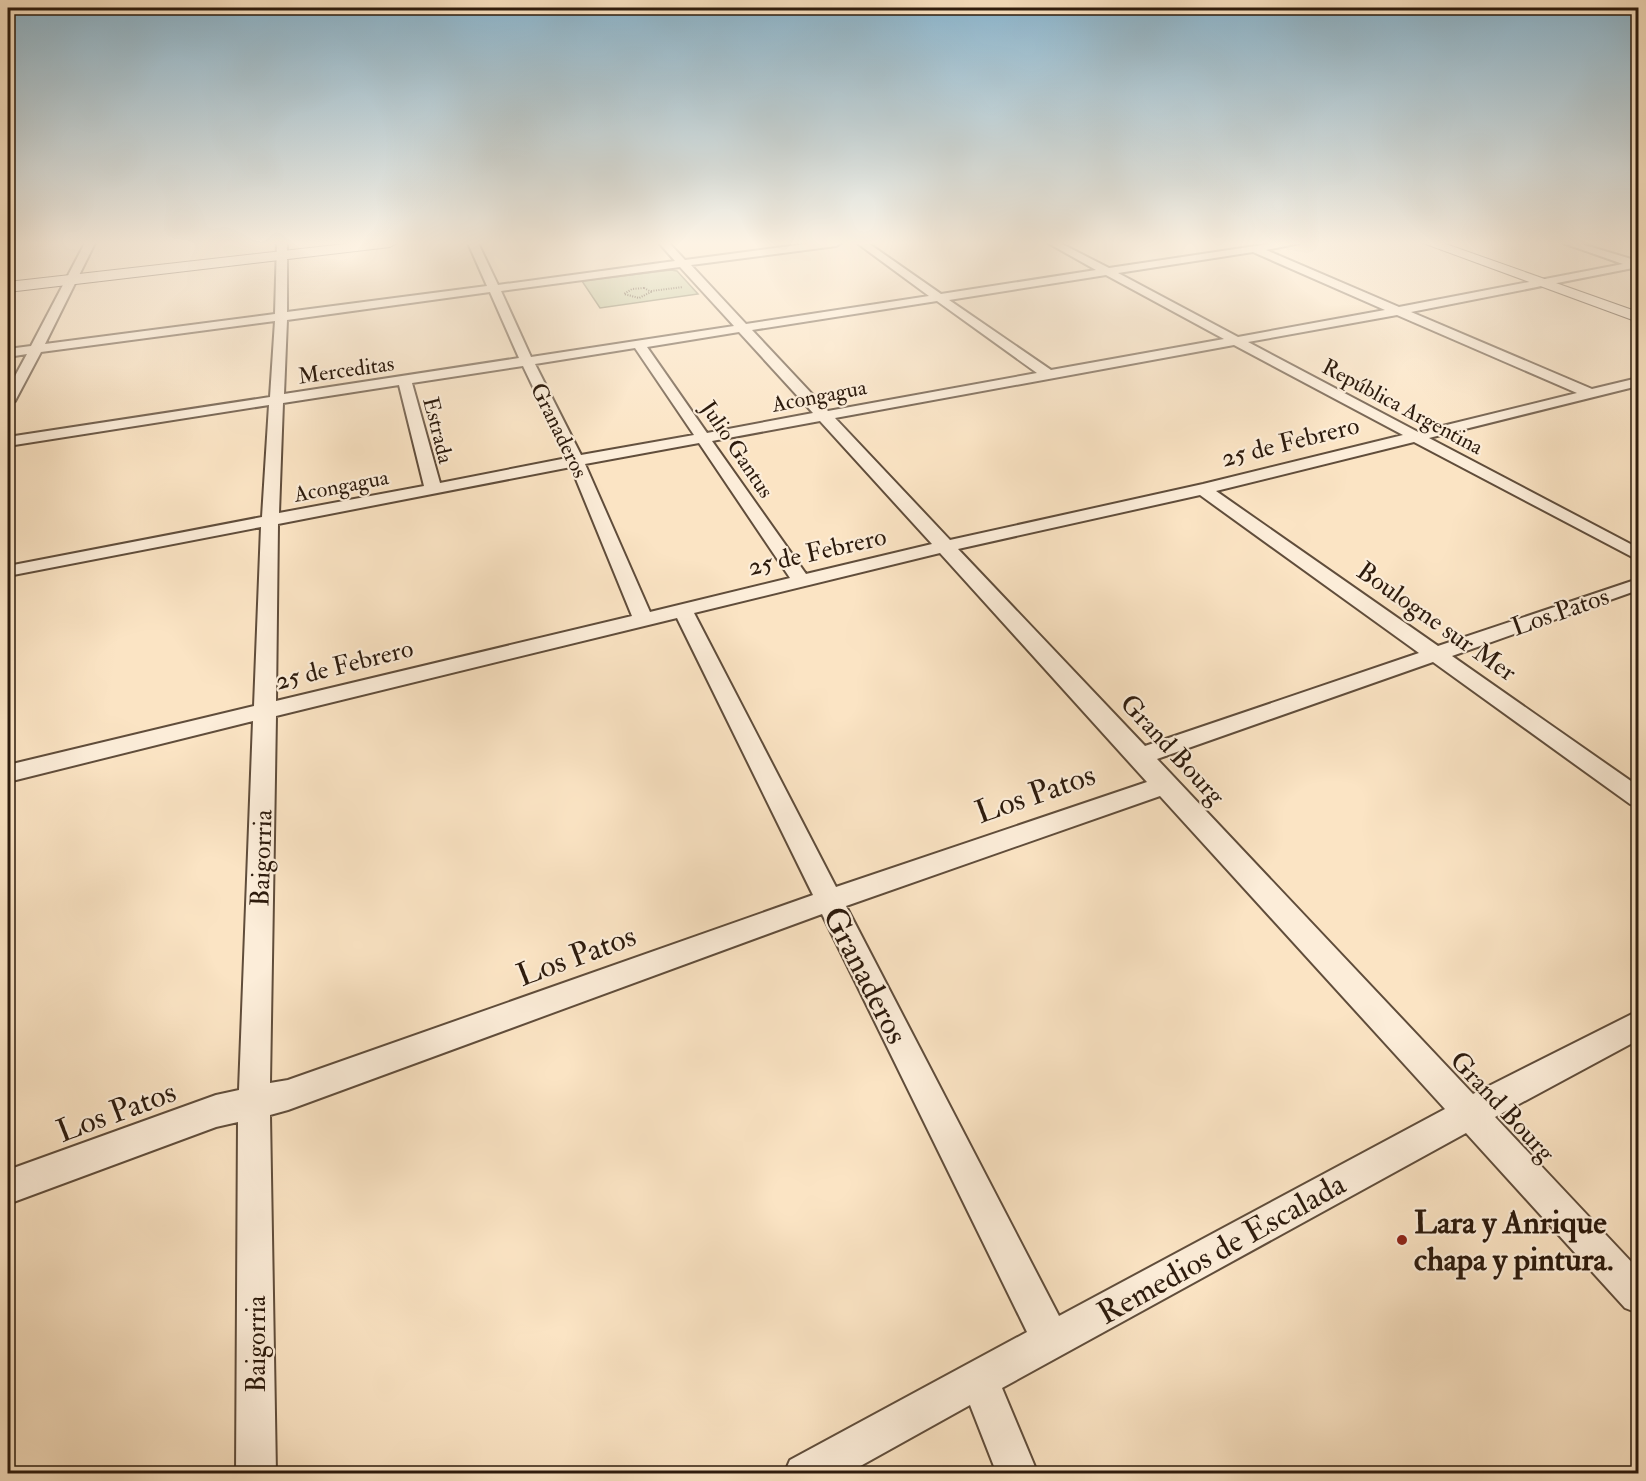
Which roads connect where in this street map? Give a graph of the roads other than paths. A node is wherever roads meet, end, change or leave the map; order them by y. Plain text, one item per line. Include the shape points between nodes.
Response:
1 (56, 312) edge
2 (281, 312) edge
3 (324, 312) edge
4 (505, 312) edge
5 (729, 312) edge
6 (840, 312) edge
7 (960, 312) edge
8 (1185, 312) edge
9 (1389, 312) edge
10 (1398, 312) edge
11 (281, 318) junction
12 (743, 327) junction
13 (1234, 339) junction
14 (638, 343) junction
15 (37, 350) junction
16 (8, 354) edge
17 (527, 361) junction
18 (1047, 374) junction
19 (405, 381) junction
20 (1638, 382) edge
21 (1619, 386) junction
22 (1589, 393) junction
23 (1638, 394) edge
24 (8, 401) edge
25 (276, 401) junction
26 (825, 415) junction
27 (1412, 436) junction
28 (703, 438) junction
29 (8, 441) edge
30 (576, 461) junction
31 (433, 488) junction
32 (1203, 489) junction
33 (270, 520) junction
34 (947, 546) junction
35 (1635, 550) edge
36 (8, 570) edge
37 (801, 581) junction
38 (1638, 584) edge
39 (682, 609) junction
40 (643, 619) junction
41 (1437, 654) junction
42 (265, 710) junction
43 (1141, 756) junction
44 (8, 773) edge
45 (1167, 784) junction
46 (1638, 798) edge
47 (828, 901) junction
48 (1638, 1025) edge
49 (255, 1102) junction
50 (1470, 1113) junction
51 (8, 1187) edge
52 (1638, 1295) edge
53 (1052, 1340) junction
54 (979, 1379) junction
55 (256, 1473) edge
56 (804, 1473) edge
57 (1018, 1473) edge

1 - 15 street
2 - 11 street, Baigorria
3 - 11 street
4 - 17 street, Granaderos
5 - 12 street, Grand Bourg
6 - 12 street, Merceditas
7 - 18 street
8 - 13 street, República Argentina
9 - 13 street, Acongagua
10 - 22 street
11 - 15 street
11 - 25 street, Baigorria
12 - 14 street, Merceditas
12 - 26 street, Grand Bourg
13 - 18 street, Acongagua
13 - 27 street, República Argentina
14 - 17 street, Merceditas
14 - 28 street, Julio Gantus
15 - 16 street
15 - 24 street
17 - 19 street, Merceditas
17 - 30 street, Granaderos
18 - 26 street, Acongagua
19 - 25 street, Merceditas
19 - 31 street, Estrada
20 - 21 street, 25 de Febrero
21 - 22 street, 25 de Febrero
21 - 23 street
22 - 27 street, 25 de Febrero
25 - 29 street, Merceditas
25 - 33 street, Baigorria
26 - 28 street, Acongagua
26 - 34 street, Grand Bourg
27 - 32 street, 25 de Febrero
27 - 35 street, República Argentina
28 - 30 street, Acongagua
28 - 37 street, Julio Gantus
30 - 31 street, Acongagua
30 - 40 street, Granaderos
31 - 33 street, Acongagua
32 - 34 street, 25 de Febrero
32 - 41 street, Boulogne sur Mer
33 - 36 street, Acongagua
33 - 42 street, Baigorria
34 - 37 street, 25 de Febrero
34 - 43 street, Grand Bourg
37 - 39 street, 25 de Febrero
38 - 41 street, Los Patos
39 - 40 street, 25 de Febrero
39 - 47 street, Granaderos
40 - 42 street, 25 de Febrero
41 - 43 street, Los Patos
41 - 46 street, Boulogne sur Mer
42 - 44 street, 25 de Febrero
42 - 49 street, Baigorria
43 - 45 street, Grand Bourg
45 - 47 street, Los Patos
45 - 50 street, Grand Bourg
47 - 49 street, Los Patos via 288,1095
47 - 53 street, Granaderos
48 - 50 street, Remedios de Escalada
49 - 51 street, Los Patos via 216,1111
49 - 55 street, Baigorria
50 - 52 street, Grand Bourg
50 - 53 street, Remedios de Escalada
53 - 54 street, Remedios de Escalada
54 - 56 street, Remedios de Escalada
54 - 57 street

